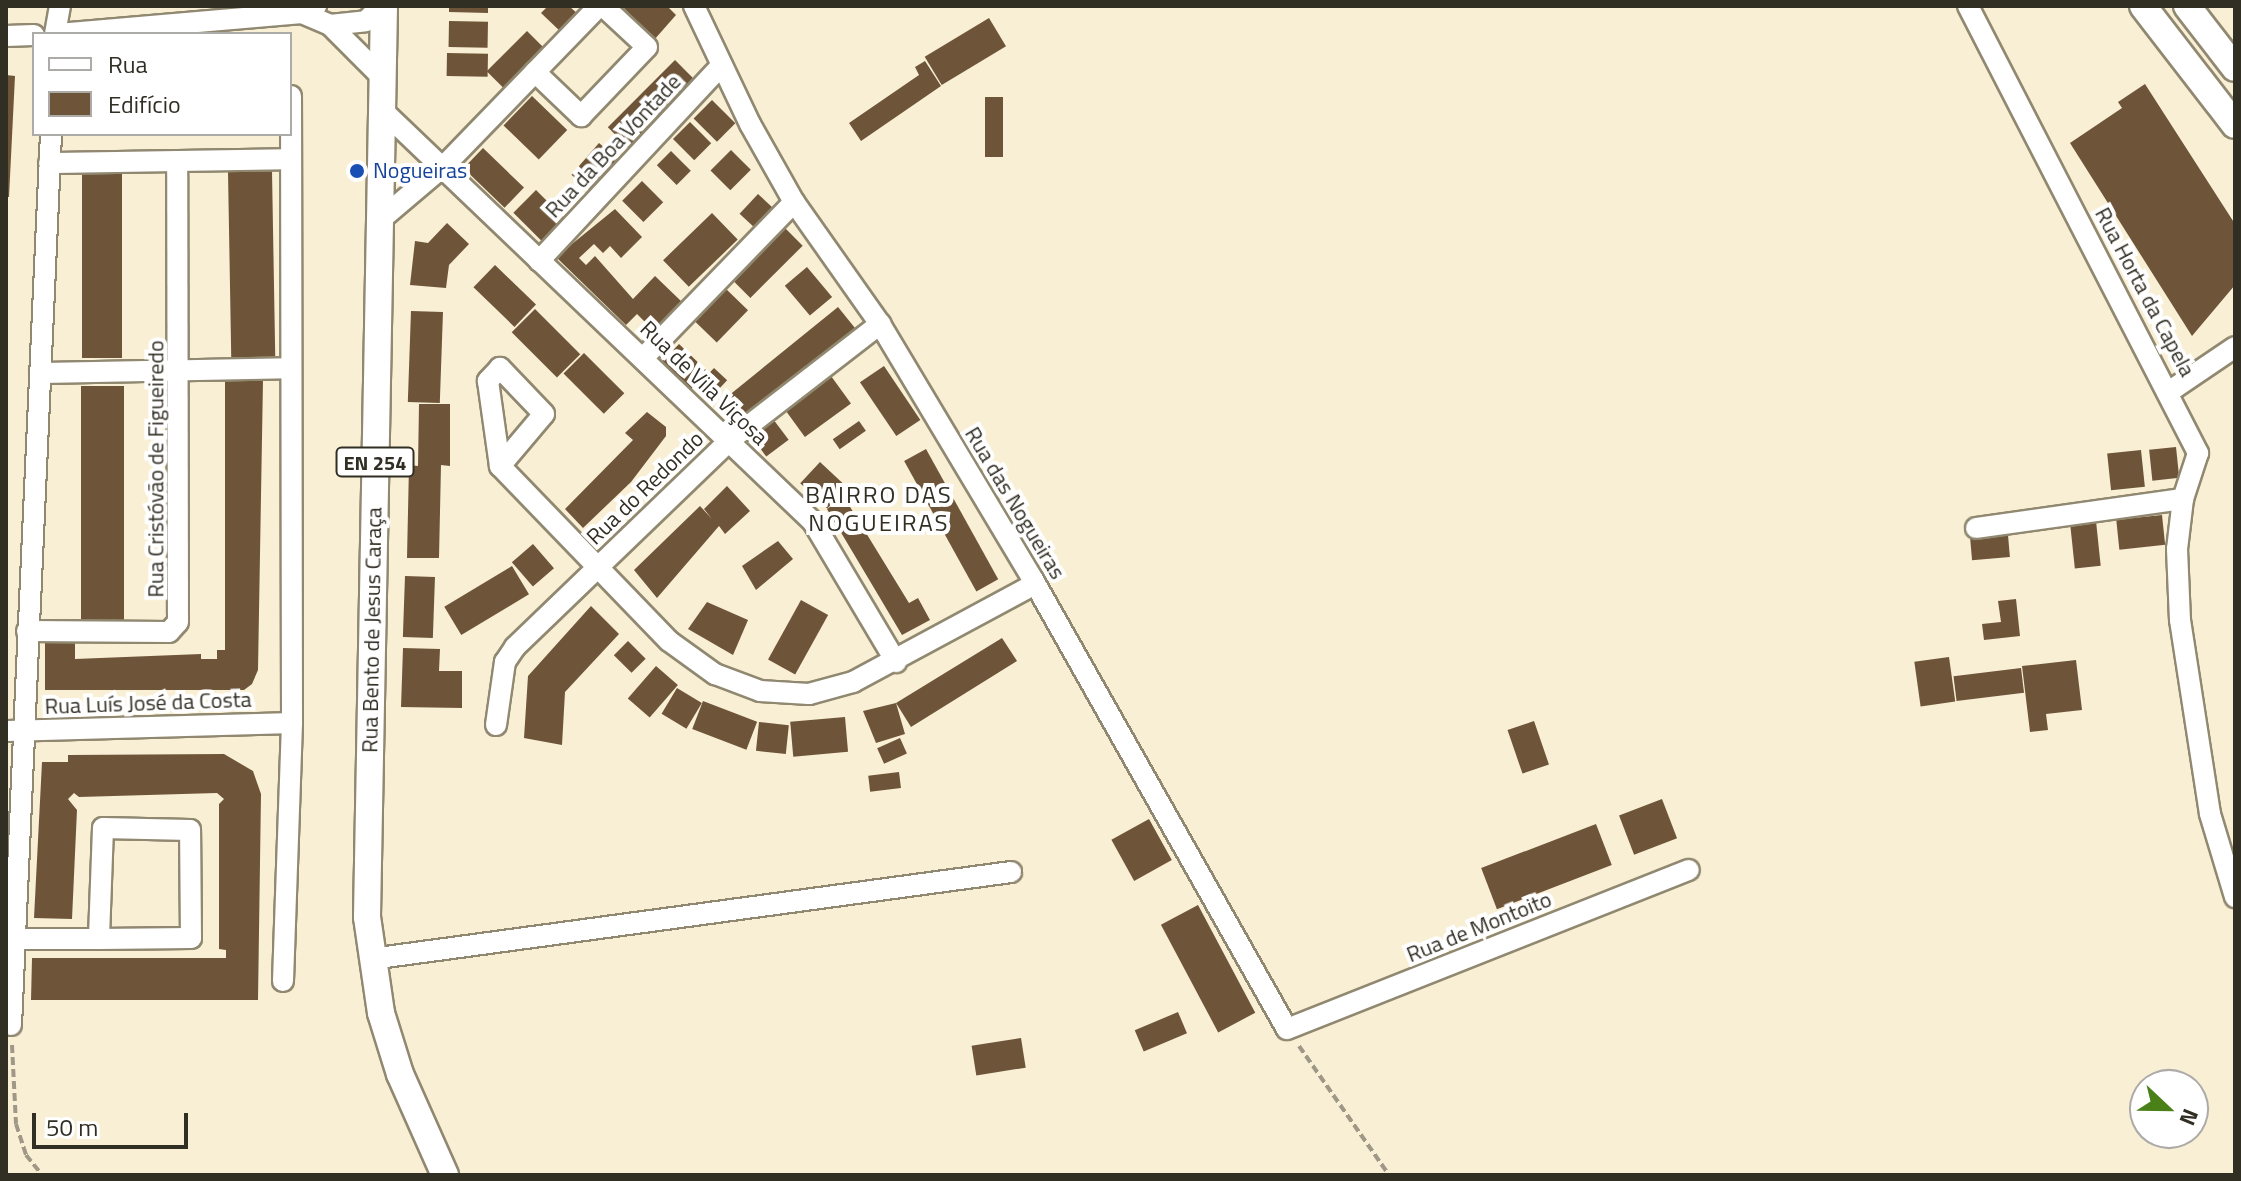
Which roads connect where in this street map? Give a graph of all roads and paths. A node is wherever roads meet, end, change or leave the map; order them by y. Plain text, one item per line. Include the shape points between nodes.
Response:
1 (60, 6) edge
2 (694, 6) edge
3 (1968, 6) edge
4 (2143, 6) edge
5 (2187, 6) edge
6 (383, 7) edge
7 (596, 7) edge
8 (309, 9) edge
9 (330, 25) junction
10 (57, 32) edge
11 (77, 32) edge
12 (32, 35) edge
13 (6, 36) edge
14 (722, 65) junction
15 (2235, 68) edge
16 (535, 72) junction
17 (382, 77) junction
18 (382, 110) junction
19 (2235, 125) edge
20 (51, 136) edge
21 (291, 136) edge
22 (291, 159) junction
23 (177, 161) junction
24 (49, 163) junction
25 (445, 165) junction
26 (794, 202) junction
27 (380, 220) junction
28 (539, 261) junction
29 (880, 324) junction
30 (2235, 347) edge
31 (643, 358) junction
32 (291, 368) junction
33 (180, 369) junction
34 (40, 373) junction
35 (2170, 391) junction
36 (730, 440) junction
37 (500, 466) dead end
38 (2183, 499) junction
39 (1976, 528) dead end
40 (597, 567) junction
41 (1035, 584) junction
42 (27, 631) junction
43 (896, 662) junction
44 (292, 723) junction
45 (496, 725) dead end
46 (15, 731) edge
47 (1689, 870) dead end
48 (1011, 872) dead end
49 (2235, 897) edge
50 (14, 939) junction
51 (99, 939) junction
52 (371, 959) junction
53 (283, 981) dead end
54 (11, 1025) joint
55 (1287, 1029) junction
56 (42, 1175) edge
57 (445, 1175) edge
58 (1389, 1175) edge

1 - 10 street
2 - 14 street, Rua das Nogueiras
3 - 35 street, Rua Horta da Capela
4 - 19 main road
5 - 15 main road
6 - 9 street via 366,21
6 - 17 main road, Rua Bento de Jesus Caraça / EN 254
7 - 16 street
7 - 16 street via 647,47 581,116
8 - 9 street
8 - 11 street
9 - 17 street
12 - 13 street
14 - 26 street, Rua das Nogueiras
14 - 28 street, Rua da Boa Vontade
16 - 25 street
17 - 18 main road, Rua Bento de Jesus Caraça / EN 254
18 - 25 street, Rua de Vila Viçosa
18 - 27 main road, Rua Bento de Jesus Caraça / EN 254
20 - 24 street
21 - 22 street
22 - 23 street
22 - 32 street
23 - 24 street
23 - 33 street, Rua Cristóvão de Figueiredo
24 - 34 street
25 - 27 street
25 - 28 street, Rua de Vila Viçosa
26 - 29 street, Rua das Nogueiras
26 - 31 street
27 - 52 main road, Rua Bento de Jesus Caraça / EN 254 via 367,917
28 - 31 street, Rua de Vila Viçosa
29 - 36 street, Rua do Redondo
29 - 41 street, Rua das Nogueiras
30 - 35 street
31 - 36 street, Rua de Vila Viçosa
32 - 33 street
32 - 44 street
33 - 34 street
33 - 42 street, Rua Cristóvão de Figueiredo via 178,622 169,632
34 - 42 street
35 - 38 street, Rua Horta da Capela via 2198,453
36 - 40 street, Rua do Redondo
36 - 43 street, Rua de Vila Viçosa via 813,522
37 - 40 street
38 - 39 street
38 - 49 street, Rua Horta da Capela via 2177,549 2180,620 2210,814
40 - 43 street via 669,641 715,674 760,691 809,694
40 - 45 street, Rua do Redondo via 510,655
41 - 43 street
41 - 55 street, Rua das Nogueiras
42 - 46 street
44 - 46 street, Rua Luís José da Costa
44 - 53 street
46 - 50 street
47 - 55 street, Rua de Montoito
48 - 52 street
50 - 51 street
50 - 54 street
51 - 51 street via 191,938 190,830 103,828
52 - 57 main road, EN 254 via 400,1074
54 - 56 path via 16,1124 26,1155
55 - 58 path

